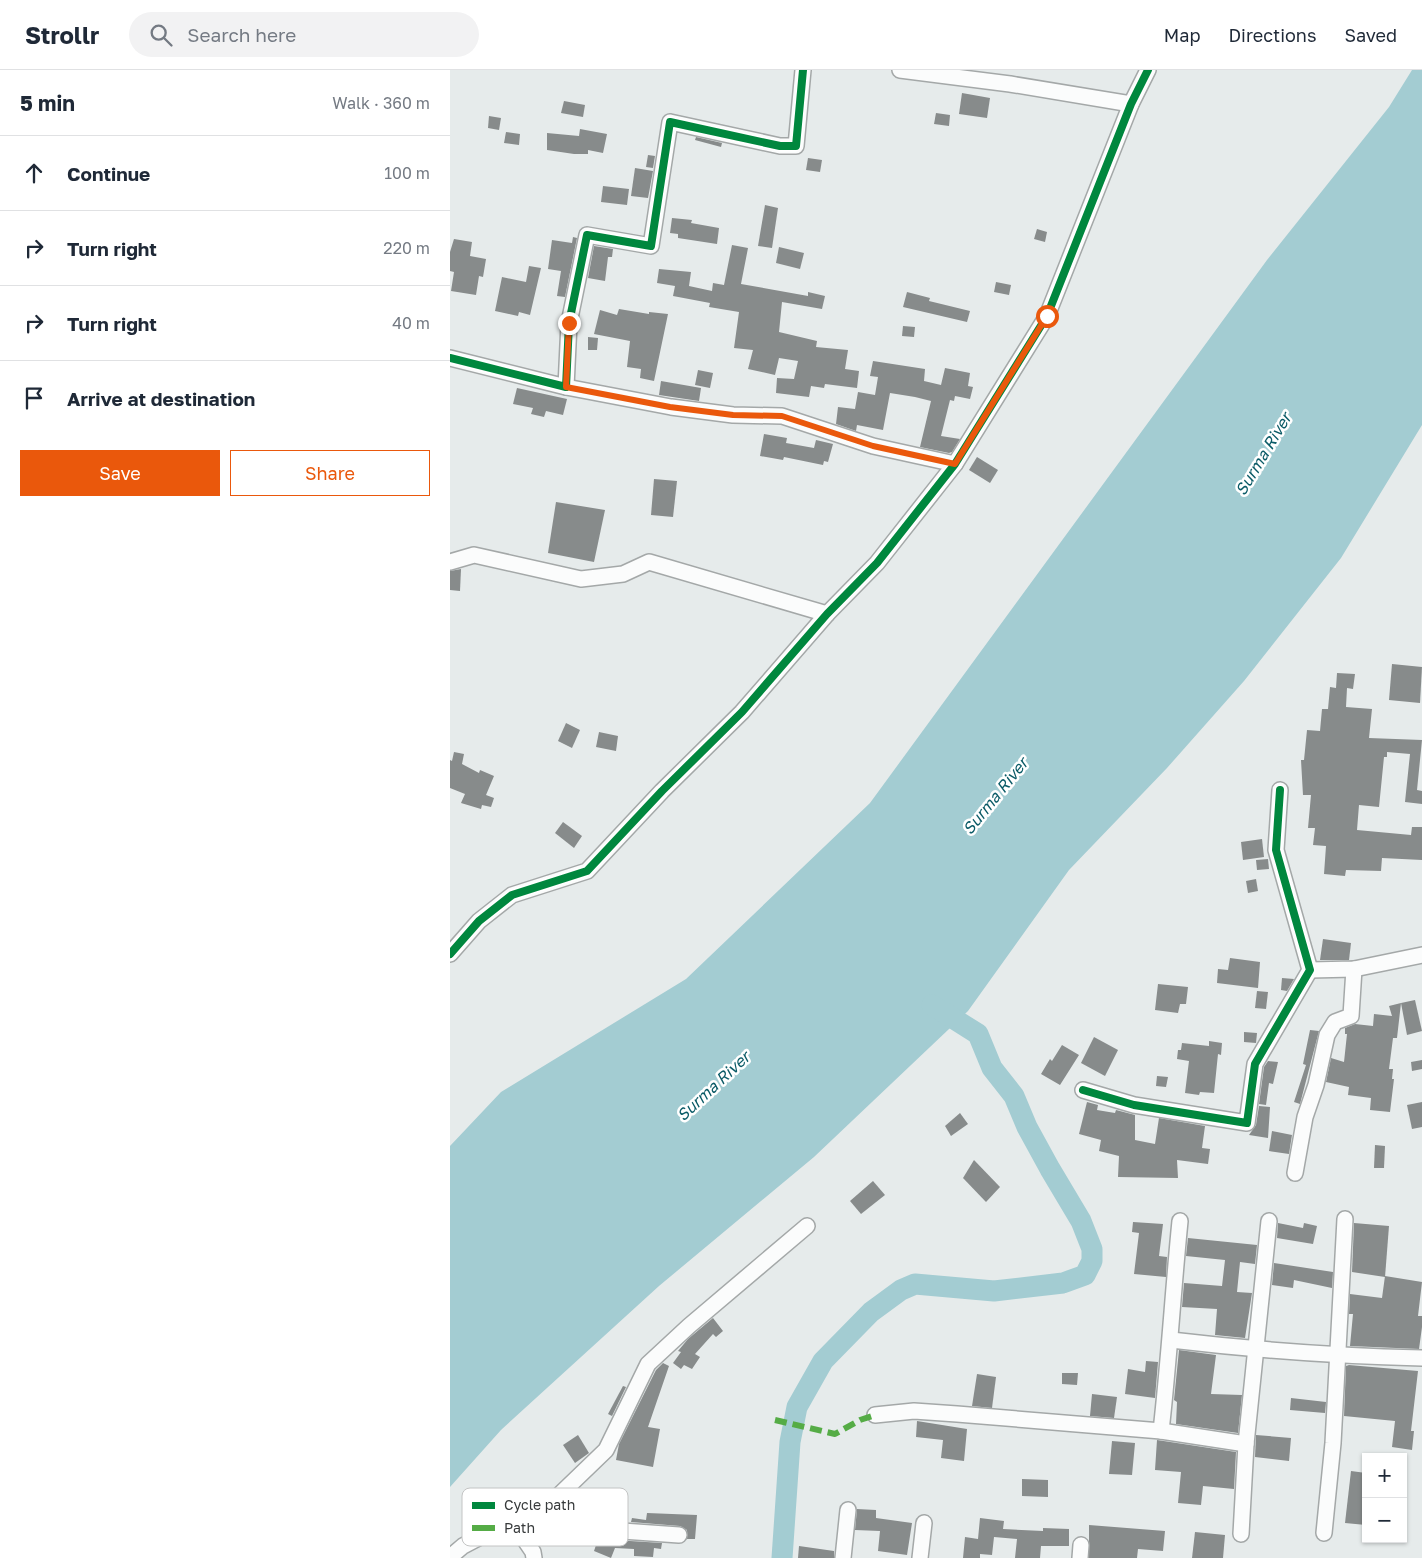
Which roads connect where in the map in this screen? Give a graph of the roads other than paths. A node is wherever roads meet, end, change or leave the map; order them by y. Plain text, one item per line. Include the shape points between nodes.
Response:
1 (803, 70) edge
2 (900, 70) edge
3 (1148, 70) edge
4 (1131, 104) junction
5 (450, 358) edge
6 (566, 387) junction
7 (955, 464) junction
8 (450, 562) edge
9 (826, 614) junction
10 (1280, 790) dead end
11 (450, 954) edge
12 (1421, 959) edge
13 (1354, 969) junction
14 (1310, 970) junction
15 (1084, 1090) dead end
16 (1295, 1173) dead end
17 (1345, 1219) dead end
18 (1180, 1221) dead end
19 (1269, 1221) dead end
20 (807, 1226) dead end
21 (1171, 1340) junction
22 (1255, 1350) junction
23 (1336, 1356) junction
24 (1422, 1358) edge
25 (875, 1415) dead end
26 (1161, 1431) junction
27 (1246, 1444) junction
28 (567, 1488) edge
29 (848, 1510) dead end
30 (924, 1523) dead end
31 (628, 1531) edge
32 (1324, 1533) dead end
33 (1241, 1534) dead end
34 (679, 1535) dead end
35 (463, 1546) edge
36 (529, 1546) edge
37 (450, 1557) edge
38 (534, 1558) edge
39 (843, 1558) edge
40 (920, 1558) edge

1 - 6 street via 796,146 780,146 670,122 651,246 587,235 569,323
2 - 4 street
3 - 4 street
4 - 7 street via 1047,316
5 - 6 street
6 - 7 street via 670,407 733,415 782,416 873,446
7 - 9 street via 877,563
8 - 9 street via 474,556 581,579 623,574 649,562
9 - 11 street via 742,712 587,871 512,895 479,921
10 - 14 street via 1276,850
12 - 13 street
13 - 14 street
13 - 16 street via 1351,1016 1336,1022 1327,1035 1316,1086 1305,1117
14 - 15 street via 1255,1064 1247,1123 1134,1105
17 - 23 street
18 - 21 street
19 - 22 street
20 - 28 street via 648,1364 606,1450
21 - 22 street
21 - 26 street
22 - 23 street
22 - 27 street
23 - 24 street
23 - 32 street
25 - 26 street via 914,1411
26 - 27 street
27 - 33 street
29 - 39 street
30 - 40 street
31 - 34 street
35 - 37 street
36 - 38 street

